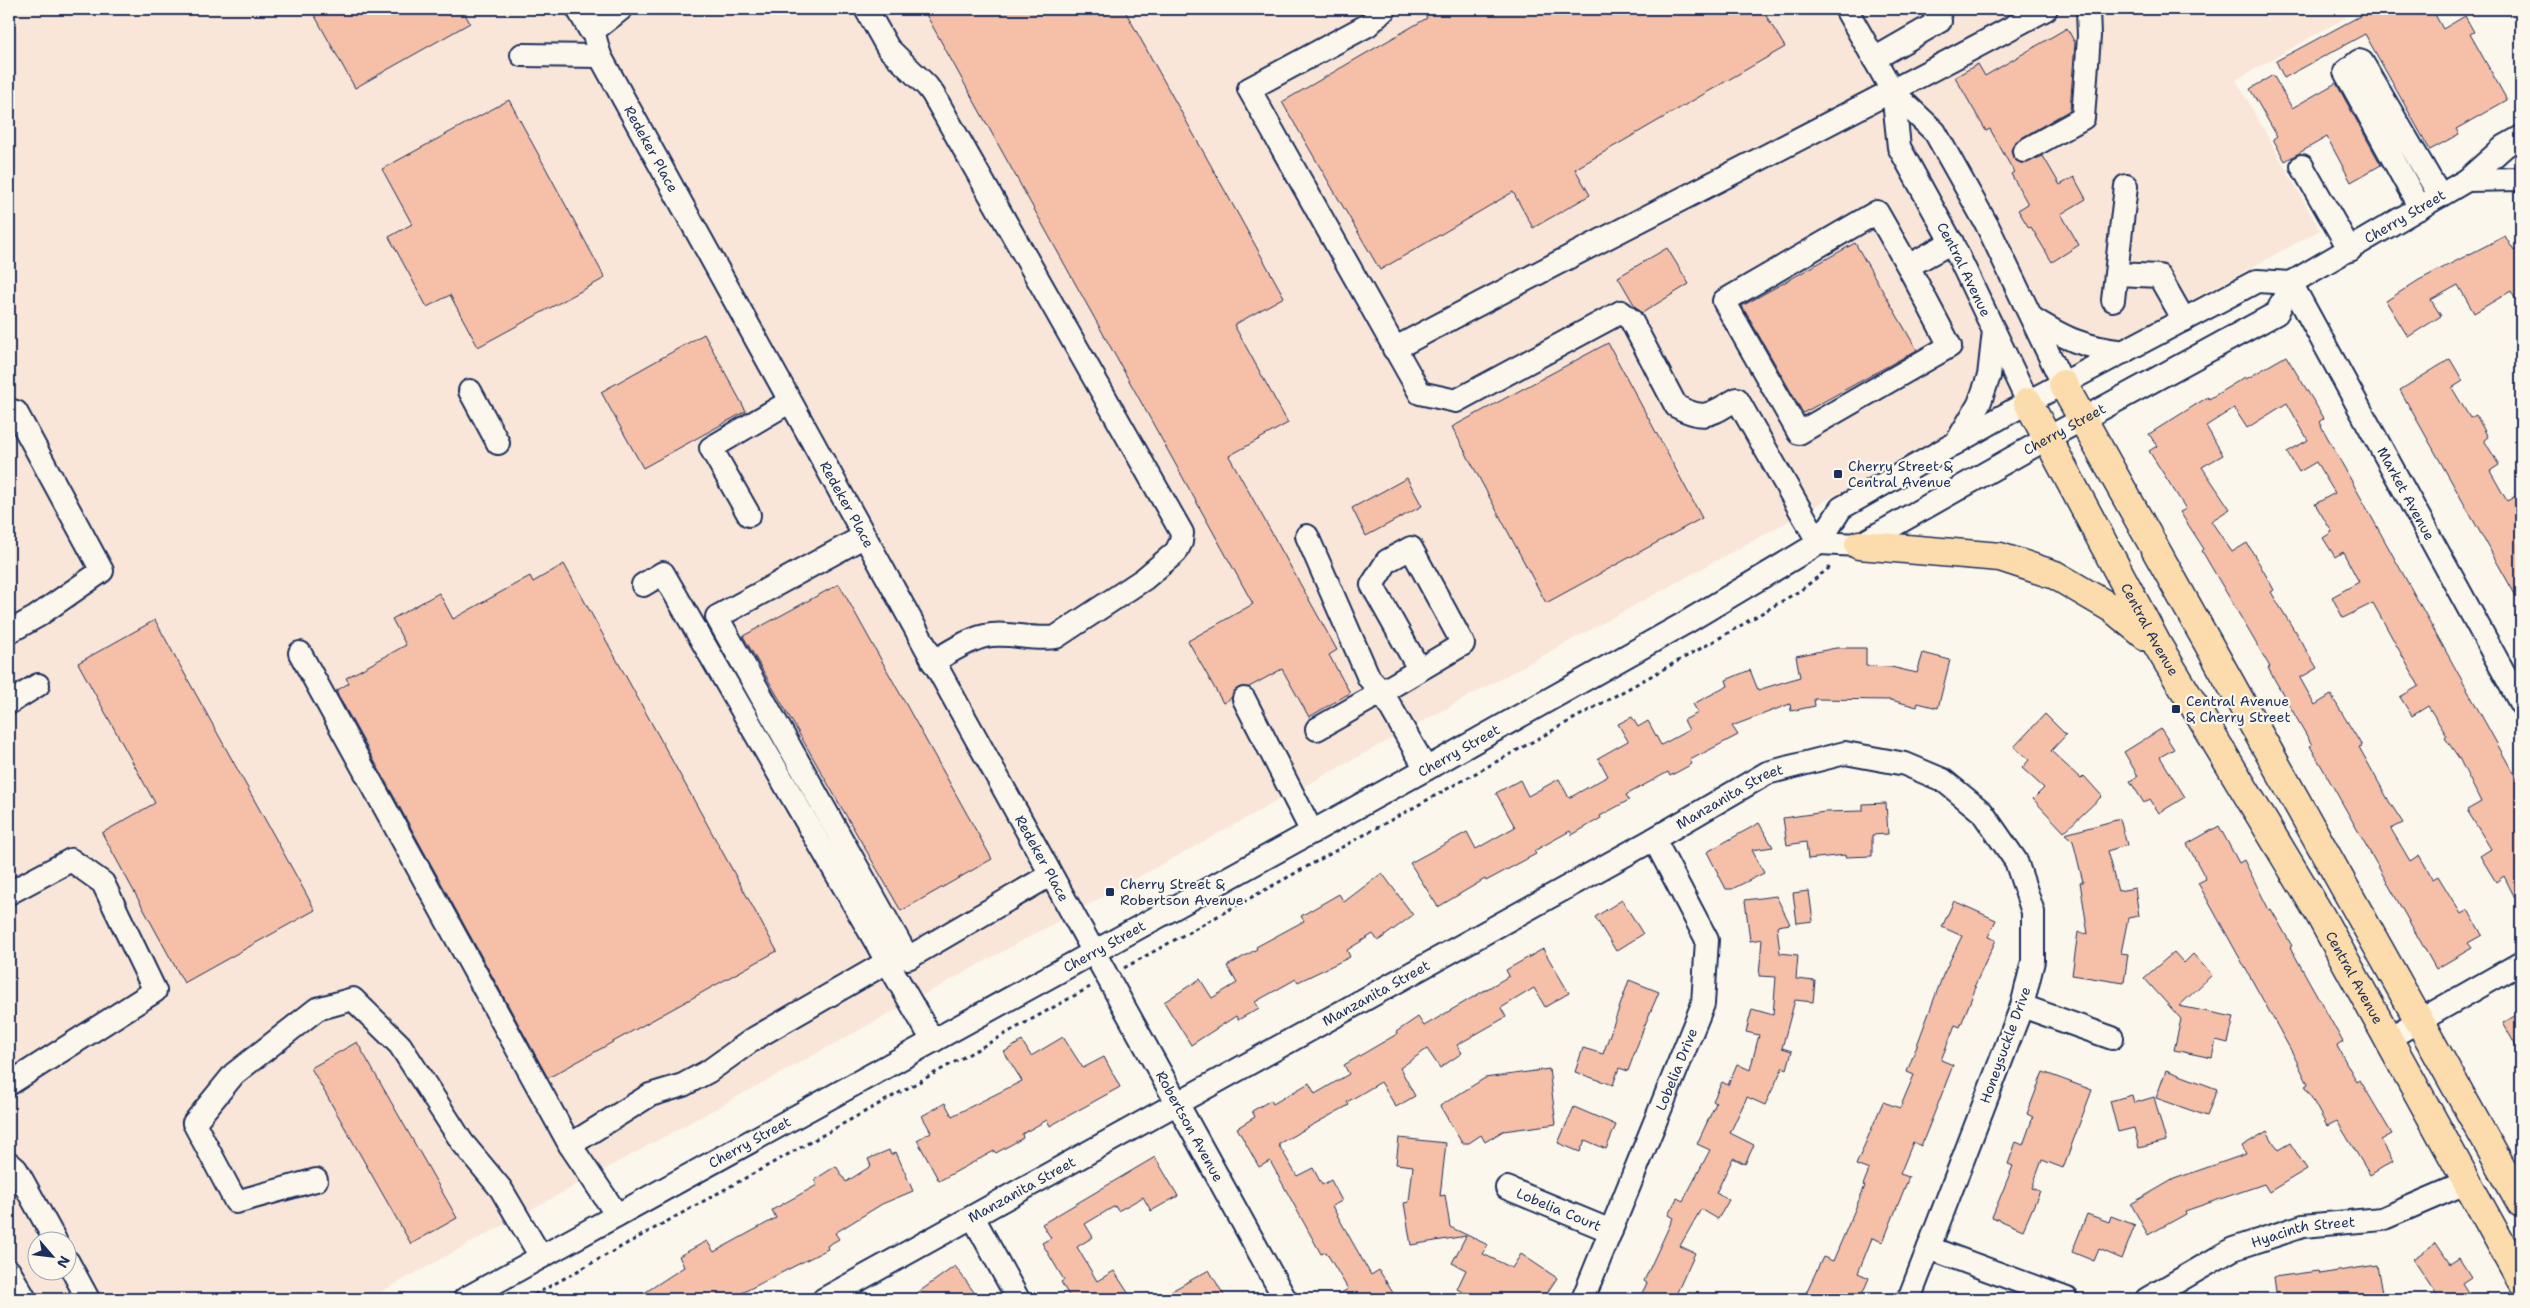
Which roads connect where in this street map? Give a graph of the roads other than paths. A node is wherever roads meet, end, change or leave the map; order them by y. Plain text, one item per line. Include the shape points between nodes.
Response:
1 (578, 9) edge
2 (621, 9) edge
3 (866, 9) edge
4 (1384, 9) edge
5 (1846, 9) edge
6 (1933, 9) edge
7 (2046, 9) edge
8 (2088, 9) edge
9 (592, 23) edge
10 (522, 54) dead end
11 (600, 56) junction
12 (1874, 59) junction
13 (1893, 92) junction
14 (2521, 137) edge
15 (2024, 151) dead end
16 (2302, 166) dead end
17 (2521, 179) edge
18 (2467, 180) junction
19 (2126, 186) dead end
20 (2440, 196) junction
21 (2420, 208) junction
22 (1952, 242) junction
23 (2350, 250) junction
24 (1908, 266) junction
25 (2117, 274) junction
26 (2291, 283) junction
27 (2113, 300) dead end
28 (2032, 318) junction
29 (2184, 320) junction
30 (1994, 330) junction
31 (1394, 349) junction
32 (2124, 352) junction
33 (2063, 384) junction
34 (470, 392) dead end
35 (789, 402) junction
36 (2028, 402) junction
37 (9, 410) edge
38 (2084, 420) junction
39 (2046, 439) junction
40 (498, 443) dead end
41 (1956, 444) junction
42 (749, 516) dead end
43 (1307, 536) dead end
44 (863, 537) junction
45 (1820, 543) junction
46 (1859, 545) junction
47 (643, 585) dead end
48 (9, 632) edge
49 (2158, 646) junction
50 (300, 653) dead end
51 (933, 662) junction
52 (1419, 669) junction
53 (38, 685) dead end
54 (1382, 692) junction
55 (1244, 699) dead end
56 (9, 703) edge
57 (2521, 704) edge
58 (1318, 729) dead end
59 (1426, 769) junction
60 (1943, 780) joint
61 (1312, 832) junction
62 (1654, 839) junction
63 (1050, 875) junction
64 (9, 893) edge
65 (1092, 953) junction
66 (887, 962) junction
67 (2521, 962) edge
68 (2022, 1006) junction
69 (2421, 1021) junction
70 (2112, 1038) dead end
71 (2389, 1038) junction
72 (932, 1041) junction
73 (9, 1084) edge
74 (1176, 1105) junction
75 (570, 1145) junction
76 (9, 1162) edge
77 (2499, 1164) junction
78 (316, 1180) dead end
79 (2468, 1182) junction
80 (1507, 1188) dead end
81 (2521, 1203) edge
82 (617, 1215) junction
83 (973, 1217) junction
84 (50, 1230) edge
85 (1611, 1231) junction
86 (1929, 1248) junction
87 (541, 1257) junction
88 (9, 1271) edge
89 (78, 1280) edge
90 (2521, 1280) edge
91 (25, 1299) edge
92 (88, 1299) edge
93 (465, 1299) edge
94 (824, 1299) edge
95 (1018, 1299) edge
96 (1285, 1299) edge
97 (1583, 1299) edge
98 (1909, 1299) edge
99 (2066, 1299) edge
100 (2147, 1299) edge

1 - 9 street
2 - 9 street
3 - 51 street via 888,48 933,94 1182,532 1176,552 1144,579 1056,636 1041,639 986,636
4 - 31 street via 1368,25 1249,89
5 - 12 street, Central Avenue
6 - 12 street via 1940,21
7 - 13 street
8 - 15 street via 2083,118
9 - 11 street
10 - 11 street
11 - 35 street, Redeker Place
12 - 13 street, Central Avenue
13 - 22 street, Central Avenue via 1899,147
13 - 28 street, Central Avenue via 1935,132 1987,225
13 - 31 street
14 - 18 street, Cherry Street via 2505,146
16 - 23 street
17 - 18 street, Cherry Street
18 - 20 street, Cherry Street
19 - 25 street
20 - 21 street, Cherry Street
20 - 21 street via 2359,61 2345,72
21 - 23 street, Cherry Street
22 - 24 street
22 - 30 street, Central Avenue
23 - 26 street, Cherry Street
24 - 24 street via 1950,346 1799,433 1724,301 1877,212
25 - 27 street
25 - 29 street via 2159,276
26 - 29 street, Cherry Street via 2257,281
26 - 38 street, Cherry Street via 2277,313
26 - 57 street, Market Avenue
28 - 32 street via 2079,344
28 - 33 street, Central Avenue
29 - 32 street, Cherry Street
30 - 36 street, Central Avenue
30 - 41 street via 1989,376
31 - 45 street via 1420,393 1456,401 1620,312 1631,320 1676,406 1690,414 1705,416 1737,399
32 - 33 street, Cherry Street
33 - 36 street, Cherry Street
33 - 38 main road, Central Avenue
34 - 40 street
35 - 42 street via 711,448
35 - 44 street, Redeker Place
36 - 39 main road, Central Avenue
36 - 41 street, Cherry Street
37 - 48 street via 16,412 102,572
38 - 39 street, Cherry Street
38 - 69 main road, Central Avenue
39 - 46 street, Cherry Street
39 - 49 main road, Central Avenue
41 - 45 street, Cherry Street via 1841,508
43 - 54 street via 1369,678
44 - 51 street, Redeker Place
44 - 63 street via 717,617 908,958
45 - 46 street
45 - 59 street, Cherry Street
46 - 49 main road via 2000,557 2054,575 2113,609
47 - 66 street via 663,574
49 - 71 main road, Central Avenue via 2320,915
50 - 75 street
51 - 63 street, Redeker Place
52 - 52 street via 1463,644 1411,548 1387,561 1372,586
52 - 54 street
53 - 56 street
54 - 58 street
54 - 59 street
55 - 61 street
59 - 61 street, Cherry Street
60 - 62 street, Manzanita Street via 1905,764 1845,753 1767,773
60 - 68 street, Honeysuckle Drive via 1982,812 2016,861 2033,912 2033,961
61 - 65 street, Cherry Street
62 - 74 street, Manzanita Street
62 - 85 street, Lobelia Drive via 1707,940 1703,1004
63 - 65 street, Redeker Place
64 - 73 street via 71,860 102,883 156,991
65 - 72 street, Cherry Street
65 - 74 street, Robertson Avenue
66 - 72 street
66 - 75 street via 755,1038 709,1071 683,1085 650,1095
67 - 69 street
68 - 70 street
68 - 86 street, Honeysuckle Drive
69 - 71 street
69 - 77 main road, Central Avenue
71 - 79 main road, Central Avenue
72 - 82 street, Cherry Street
74 - 83 street, Manzanita Street
74 - 96 street, Robertson Avenue
75 - 82 street
76 - 84 street
77 - 79 main road
77 - 81 main road, Central Avenue
78 - 87 street via 236,1202 194,1124 234,1074 317,1009 353,999 400,1045 462,1142 501,1189
79 - 90 main road, Central Avenue
79 - 100 street, Hyacinth Street via 2382,1219 2303,1226 2233,1249
80 - 85 street, Lobelia Court
82 - 87 street, Cherry Street
83 - 94 street, Manzanita Street
83 - 95 street
85 - 97 street, Lobelia Drive
86 - 98 street, Honeysuckle Drive
86 - 99 street
87 - 93 street, Cherry Street
88 - 91 street
89 - 92 street

